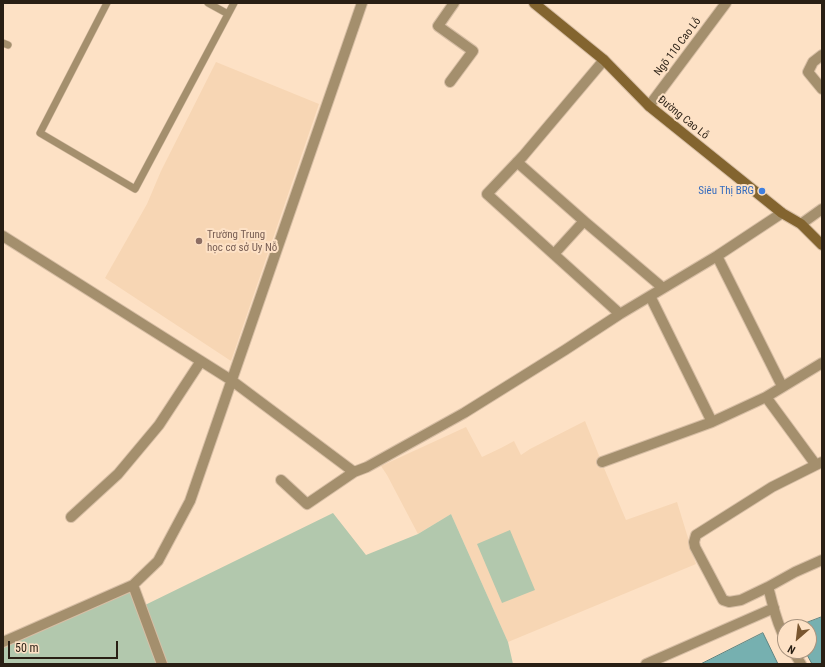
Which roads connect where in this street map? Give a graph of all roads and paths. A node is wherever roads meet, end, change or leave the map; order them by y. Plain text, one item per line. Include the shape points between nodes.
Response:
1 (107, 3) edge
2 (208, 3) edge
3 (234, 3) edge
4 (362, 3) edge
5 (454, 3) edge
6 (534, 3) edge
7 (726, 3) edge
8 (228, 14) junction
9 (822, 55) edge
10 (604, 60) junction
11 (450, 82) dead end
12 (822, 89) edge
13 (649, 106) junction
14 (518, 162) junction
15 (822, 209) edge
16 (782, 213) junction
17 (584, 221) junction
18 (801, 224) junction
19 (3, 236) edge
20 (822, 245) edge
21 (554, 254) junction
22 (717, 256) junction
23 (663, 288) junction
24 (650, 296) junction
25 (620, 314) junction
26 (201, 361) junction
27 (822, 363) edge
28 (231, 380) junction
29 (782, 386) junction
30 (766, 396) junction
31 (712, 422) junction
32 (602, 462) dead end
33 (819, 463) edge
34 (354, 472) junction
35 (281, 480) dead end
36 (71, 517) dead end
37 (822, 560) edge
38 (133, 585) junction
39 (768, 587) junction
40 (774, 608) junction
41 (778, 619) edge
42 (3, 642) edge
43 (162, 664) edge
44 (646, 664) edge

1 - 8 lane via 40,133 135,189
2 - 8 lane
3 - 8 lane
4 - 28 street
5 - 11 street via 438,26 473,51
6 - 10 main road, Đường Cao Lỗ
7 - 13 street, Ngõ 110 Cao Lỗ
9 - 12 street via 813,62 808,72
10 - 13 main road, Đường Cao Lỗ
10 - 14 street
13 - 16 main road, Đường Cao Lỗ
14 - 17 street
14 - 21 street via 487,194
15 - 18 street
16 - 18 main road, Đường Cao Lỗ
16 - 22 street
17 - 21 street
17 - 23 street
18 - 20 main road, Đường Cao Lỗ
19 - 26 street
21 - 25 street
22 - 23 street
22 - 29 street
23 - 24 street
24 - 25 street
24 - 31 street
25 - 34 street via 464,412
26 - 28 street
26 - 36 street via 159,425 118,474
27 - 29 street
28 - 34 street
28 - 38 street via 190,501 158,561
29 - 30 street
30 - 31 street
30 - 33 street
31 - 32 street
33 - 39 street via 772,487 696,535 695,547 723,600 741,600
34 - 35 street via 307,504
37 - 39 street
38 - 42 street
38 - 43 street
39 - 40 street
40 - 41 street
40 - 44 street

